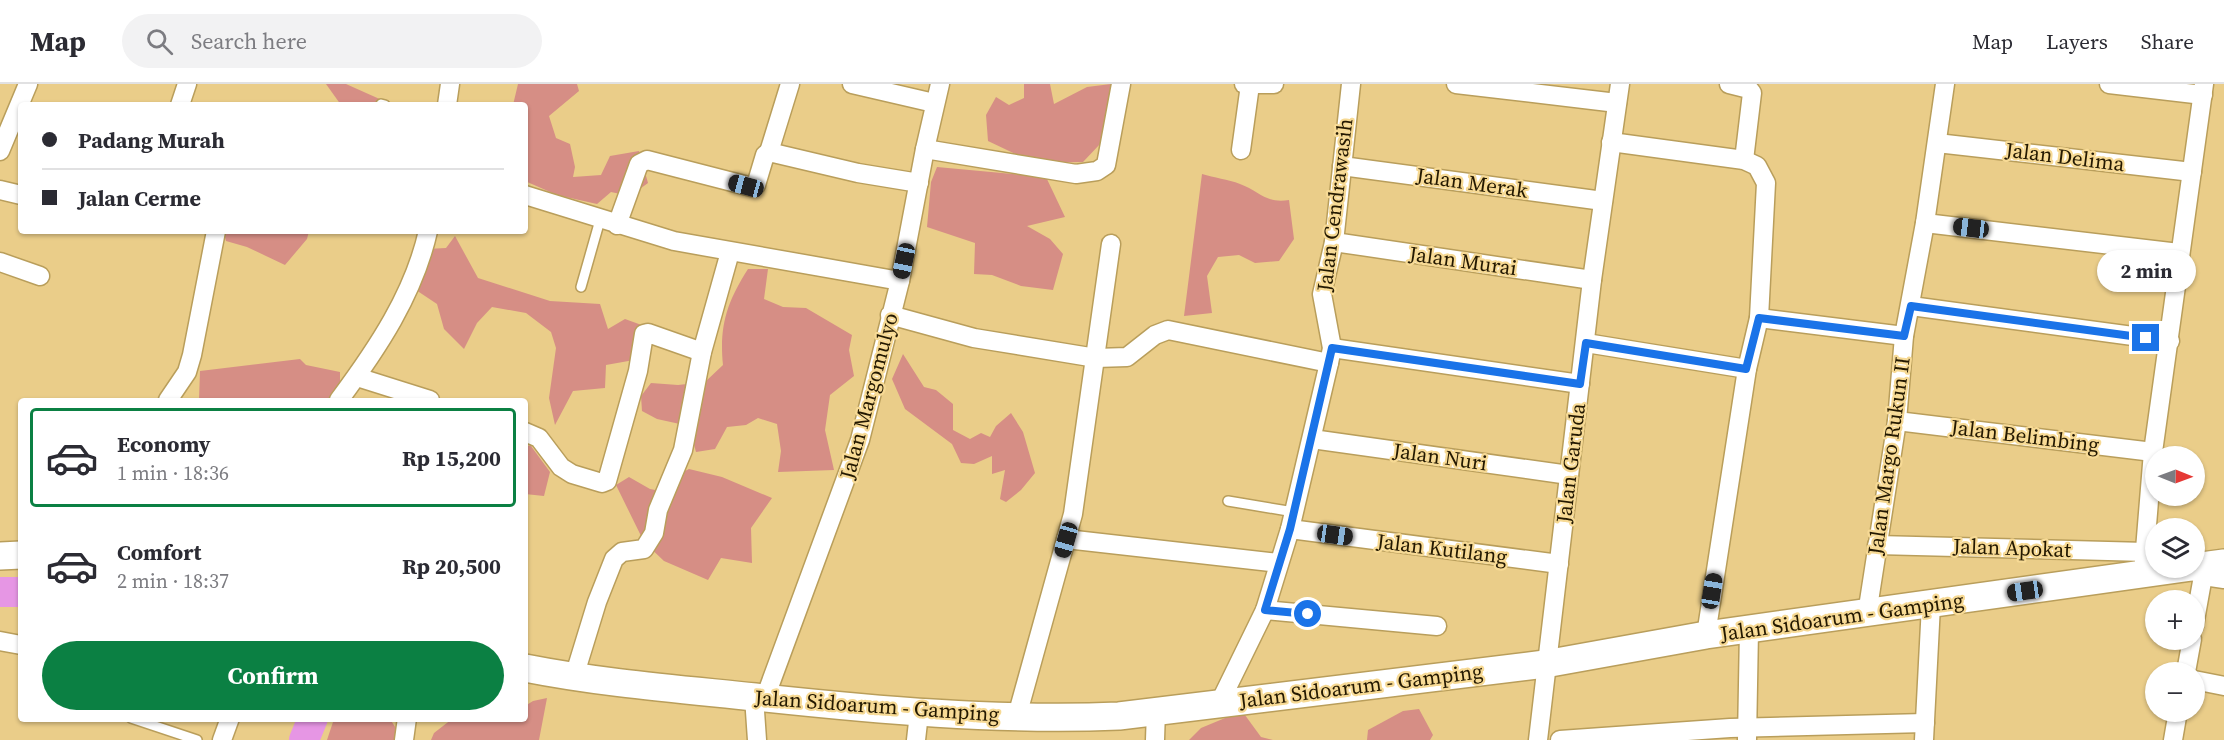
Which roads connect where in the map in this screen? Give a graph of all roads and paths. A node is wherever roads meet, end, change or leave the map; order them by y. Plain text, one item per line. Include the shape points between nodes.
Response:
1 (28, 84) edge
2 (186, 84) edge
3 (450, 84) edge
4 (790, 84) edge
5 (852, 84) edge
6 (940, 84) edge
7 (1121, 84) edge
8 (1274, 84) edge
9 (1350, 84) edge
10 (1456, 84) edge
11 (1620, 84) edge
12 (1730, 84) edge
13 (1945, 84) edge
14 (2109, 84) edge
15 (1247, 85) edge
16 (2204, 89) edge
17 (23, 102) edge
18 (181, 102) edge
19 (447, 102) edge
20 (934, 103) junction
21 (1617, 103) junction
22 (15, 132) edge
23 (1611, 142) junction
24 (1937, 143) junction
25 (925, 149) junction
26 (1241, 150) dead end
27 (0, 151) edge
28 (769, 152) junction
29 (1744, 160) junction
30 (1341, 166) junction
31 (2192, 172) junction
32 (919, 183) junction
33 (0, 190) edge
34 (18, 194) edge
35 (528, 196) edge
36 (1603, 201) junction
37 (609, 222) junction
38 (1925, 223) junction
39 (215, 234) edge
40 (427, 234) edge
41 (1334, 242) junction
42 (1111, 244) dead end
43 (730, 252) junction
44 (2179, 253) junction
45 (0, 262) edge
46 (40, 276) dead end
47 (1592, 280) junction
48 (900, 281) junction
49 (581, 287) dead end
50 (1911, 306) junction
51 (890, 315) junction
52 (1759, 318) junction
53 (1904, 336) junction
54 (2170, 341) junction
55 (1586, 343) junction
56 (702, 352) junction
57 (1330, 355) junction
58 (1096, 358) junction
59 (1746, 369) junction
60 (357, 376) junction
61 (1580, 384) junction
62 (169, 398) edge
63 (340, 398) edge
64 (423, 398) edge
65 (1897, 421) junction
66 (528, 433) edge
67 (1312, 439) junction
68 (2154, 446) edge
69 (2145, 451) edge
70 (1569, 475) junction
71 (1228, 501) dead end
72 (1292, 520) junction
73 (1066, 540) junction
74 (1877, 545) junction
75 (18, 555) edge
76 (0, 556) edge
77 (1279, 563) junction
78 (2145, 563) joint
79 (1559, 564) junction
80 (2207, 570) edge
81 (2202, 590) edge
82 (1931, 605) junction
83 (1265, 610) junction
84 (1867, 614) junction
85 (1437, 626) dead end
86 (1749, 630) junction
87 (1706, 635) junction
88 (0, 641) edge
89 (18, 644) edge
90 (1545, 664) junction
91 (528, 669) edge
92 (574, 677) junction
93 (2205, 682) edge
94 (2224, 686) edge
95 (760, 698) junction
96 (1220, 702) junction
97 (1156, 710) junction
98 (918, 712) junction
99 (1017, 716) junction
100 (143, 722) edge
101 (229, 722) edge
102 (406, 722) edge
103 (2176, 722) edge
104 (1924, 731) edge
105 (1747, 735) edge
106 (197, 740) edge
107 (222, 740) edge
108 (404, 740) edge
109 (757, 740) edge
110 (916, 740) edge
111 (1155, 740) edge
112 (1538, 740) edge
113 (1560, 740) edge
114 (2173, 740) edge

1 - 17 street
2 - 18 street
3 - 19 street
4 - 28 street
5 - 20 street
6 - 20 street, Jalan Margomulyo
7 - 25 street via 1106,165 1097,171 1076,174
8 - 15 street
9 - 30 street, Jalan Cendrawasih
10 - 21 street
11 - 21 street, Jalan Garuda
12 - 29 street via 1752,93
13 - 24 street, Jalan Margo Rukun II
14 - 16 street
15 - 26 street
16 - 31 street
20 - 25 street, Jalan Margomulyo
21 - 23 street, Jalan Garuda
22 - 27 street
23 - 29 street
23 - 36 street, Jalan Garuda
24 - 31 street, Jalan Delima
24 - 38 street, Jalan Margo Rukun II
25 - 32 street, Jalan Margomulyo
28 - 32 street
28 - 37 street via 752,187 647,160 639,164
29 - 52 street via 1757,166 1766,183
30 - 36 street, Jalan Merak
30 - 41 street, Jalan Cendrawasih
31 - 44 street
32 - 48 street, Jalan Margomulyo
33 - 34 street
35 - 37 street
36 - 47 street, Jalan Garuda
37 - 43 street
37 - 49 lane
38 - 44 street
38 - 50 street, Jalan Margo Rukun II
39 - 62 street via 192,355 187,372
40 - 60 street via 412,282
41 - 47 street, Jalan Murai
41 - 57 street, Jalan Cendrawasih via 1322,294
42 - 58 street
43 - 48 street
43 - 56 street
44 - 54 street
45 - 46 street
47 - 55 street, Jalan Garuda
48 - 51 street, Jalan Margomulyo
50 - 53 street, Jalan Margo Rukun II
50 - 54 street
51 - 58 street via 974,338
51 - 95 street, Jalan Margomulyo via 851,470
52 - 53 street
52 - 59 street
53 - 65 street, Jalan Margo Rukun II
54 - 68 street
55 - 59 street
55 - 61 street, Jalan Garuda
56 - 66 street via 644,334 638,371 607,482 572,474 539,438
56 - 92 street via 683,450 658,510 654,533 644,549 622,552 614,559
57 - 58 street via 1168,330 1155,335 1128,357
57 - 61 street
57 - 67 street, Jalan Cendrawasih
58 - 73 street
59 - 87 street
60 - 63 street
60 - 64 street
61 - 70 street, Jalan Garuda
65 - 69 street, Jalan Belimbing
65 - 74 street, Jalan Margo Rukun II
67 - 70 street, Jalan Nuri
67 - 72 street, Jalan Cendrawasih
70 - 79 street, Jalan Garuda
71 - 72 lane
72 - 77 street, Jalan Cendrawasih
72 - 79 street, Jalan Kutilang
73 - 77 street
73 - 99 street
74 - 78 street, Jalan Apokat
74 - 84 street, Jalan Margo Rukun II
75 - 76 main road
77 - 83 street, Jalan Cendrawasih
78 - 82 main road, Jalan Sidoarum - Gamping
79 - 90 street, Jalan Garuda
80 - 81 street
82 - 84 main road, Jalan Sidoarum - Gamping
82 - 104 street
83 - 85 street
83 - 96 street, Jalan Cendrawasih
84 - 86 main road, Jalan Sidoarum - Gamping
86 - 87 main road, Jalan Sidoarum - Gamping
86 - 105 street
87 - 90 main road, Jalan Sidoarum - Gamping
88 - 89 street
90 - 96 main road, Jalan Sidoarum - Gamping
90 - 112 street, Jalan Garuda
91 - 92 main road, Jalan Sidoarum - Gamping
92 - 95 main road, Jalan Sidoarum - Gamping
93 - 94 street
95 - 98 main road, Jalan Sidoarum - Gamping
95 - 109 street
96 - 97 main road, Jalan Sidoarum - Gamping
97 - 99 main road, Jalan Sidoarum - Gamping via 1119,716
97 - 111 street
98 - 99 main road, Jalan Sidoarum - Gamping
98 - 110 street
100 - 106 lane
101 - 107 street
102 - 108 street
103 - 114 street
104 - 105 street
105 - 113 street

